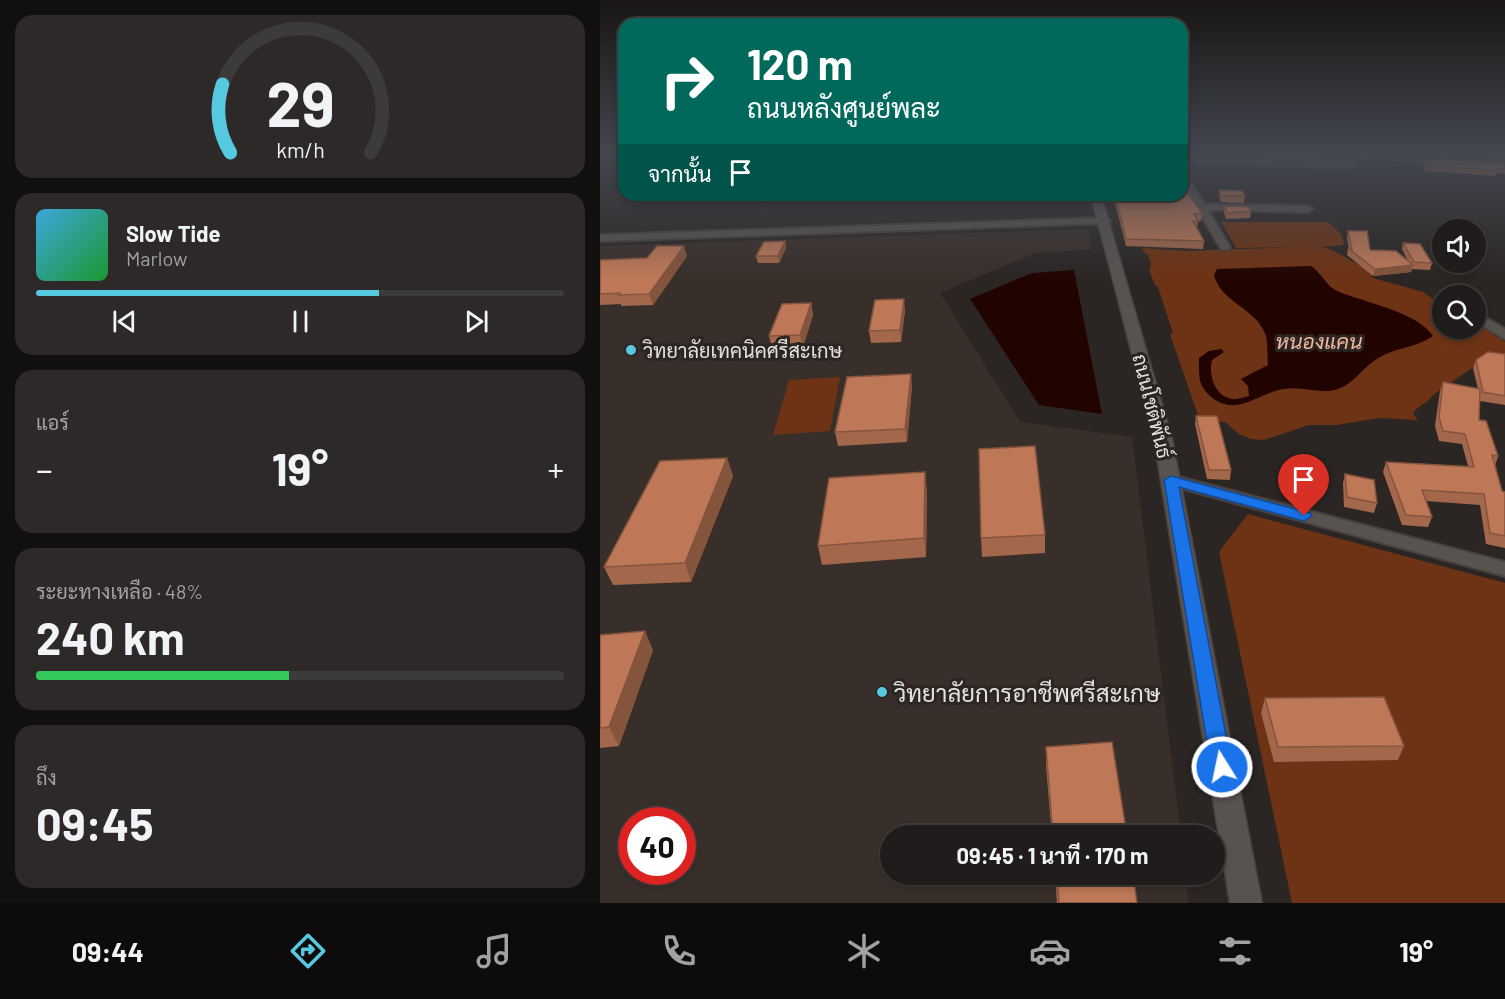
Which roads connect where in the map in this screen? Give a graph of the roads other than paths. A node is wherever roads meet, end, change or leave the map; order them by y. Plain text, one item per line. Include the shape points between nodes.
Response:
1 (1195, 195) edge
2 (1098, 201) edge
3 (1202, 207) junction
4 (1308, 209) dead end
5 (1105, 221) junction
6 (600, 238) edge
7 (1226, 247) dead end
8 (1486, 323) edge
9 (1505, 335) edge
10 (1171, 480) junction
11 (1505, 569) edge
12 (1246, 903) edge

1 - 3 street
2 - 5 street, ถนนโชติพันธ์
3 - 4 street
3 - 7 street
5 - 6 street
5 - 10 street, ถนนโชติพันธ์
8 - 9 street
10 - 11 street
10 - 12 street, ถนนโชติพันธ์

